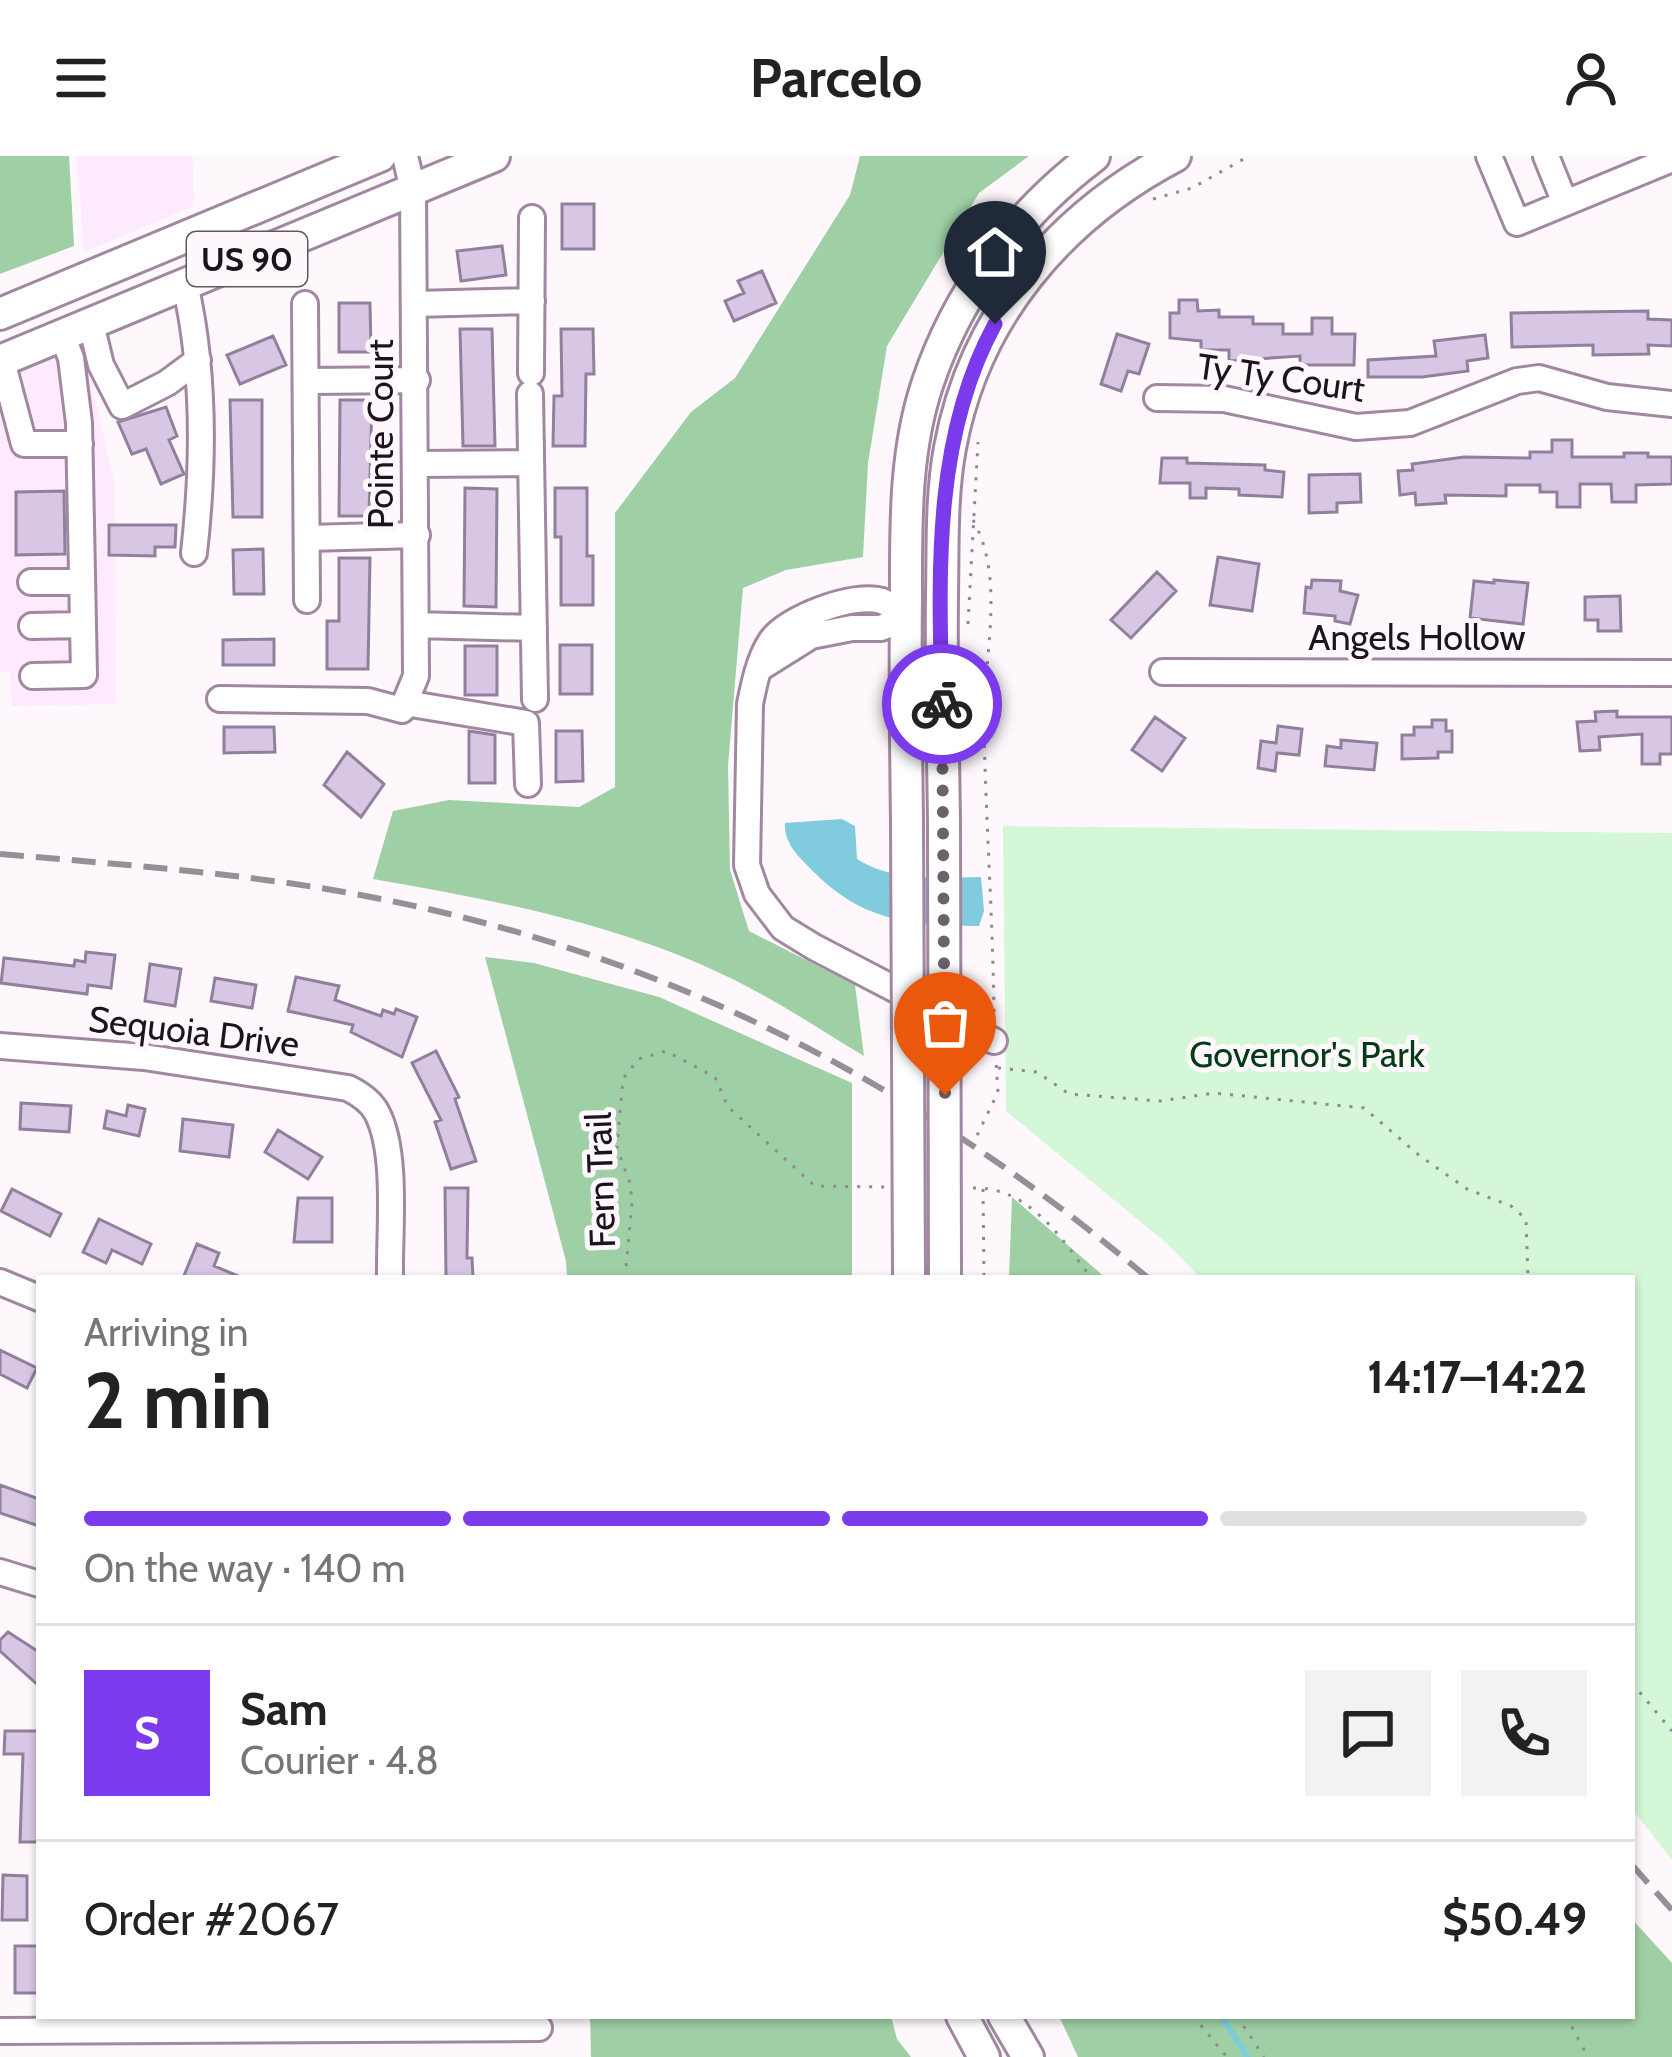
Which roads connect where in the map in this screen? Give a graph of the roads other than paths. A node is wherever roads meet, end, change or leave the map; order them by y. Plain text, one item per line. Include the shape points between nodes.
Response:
1 (380, 156) edge
2 (405, 156) edge
3 (494, 156) edge
4 (1094, 156) edge
5 (1174, 156) edge
6 (1489, 156) edge
7 (1546, 156) edge
8 (1672, 159) edge
9 (1066, 177) junction
10 (413, 190) junction
11 (1565, 203) junction
12 (1094, 206) junction
13 (532, 218) dead end
14 (132, 259) junction
15 (185, 284) junction
16 (149, 299) junction
17 (532, 301) junction
18 (305, 304) dead end
19 (416, 304) junction
20 (0, 314) edge
21 (76, 330) junction
22 (198, 360) junction
23 (1, 361) edge
24 (417, 380) junction
25 (308, 381) junction
26 (1157, 398) dead end
27 (1672, 404) edge
28 (80, 444) junction
29 (531, 463) junction
30 (417, 464) junction
31 (417, 535) junction
32 (308, 538) junction
33 (194, 553) dead end
34 (32, 582) dead end
35 (82, 582) junction
36 (308, 600) dead end
37 (906, 617) junction
38 (955, 623) junction
39 (83, 625) junction
40 (416, 625) junction
41 (32, 626) dead end
42 (533, 628) junction
43 (1163, 672) dead end
44 (1672, 673) edge
45 (33, 676) dead end
46 (220, 699) dead end
47 (535, 699) dead end
48 (404, 707) junction
49 (529, 784) dead end
50 (994, 1041) road end
51 (0, 1046) edge
52 (390, 1275) edge
53 (909, 1275) edge
54 (945, 1275) edge
55 (0, 1282) edge
56 (36, 1297) edge
57 (0, 1572) edge
58 (36, 1583) edge
59 (964, 2019) edge
60 (1006, 2019) edge
61 (104, 2023) edge
62 (395, 2023) edge
63 (538, 2029) dead end
64 (208, 2030) junction
65 (0, 2031) edge
66 (208, 2057) edge
67 (984, 2057) edge
68 (1028, 2057) edge

1 - 14 main road, US 90
2 - 10 street, Pointe Court
3 - 10 main road, US 90
4 - 9 main road
5 - 12 main road
6 - 11 street via 1517,223
7 - 11 street
8 - 11 street
9 - 12 main road
9 - 37 main road via 1023,218 968,293 927,385 906,511
10 - 15 main road, US 90
10 - 19 street, Pointe Court
12 - 38 main road via 1009,299 966,387 948,467
13 - 17 street
14 - 16 main road
14 - 20 main road, US 90
15 - 16 main road, US 90
15 - 22 street
16 - 21 main road, US 90
17 - 19 street
17 - 29 street
18 - 25 street
19 - 24 street, Pointe Court
21 - 22 street via 122,406
21 - 23 main road, US 90
21 - 28 street via 70,358
22 - 33 street
23 - 28 street via 24,444
24 - 25 street
24 - 30 street, Pointe Court
25 - 32 street
26 - 27 street, Ty Ty Court via 1224,399 1356,428 1409,422 1538,378 1606,398
28 - 35 street
29 - 30 street
29 - 42 street
30 - 31 street, Pointe Court
31 - 32 street
31 - 40 street, Pointe Court
32 - 36 street
34 - 35 street
35 - 39 street
37 - 38 main road
37 - 50 street via 811,636 760,668 750,704 747,865 783,928
37 - 53 main road, bridge
38 - 54 main road, bridge via 944,822
39 - 41 street
39 - 45 street via 84,676
40 - 42 street
40 - 48 street, Pointe Court via 416,676
42 - 47 street
43 - 44 street, Angels Hollow
46 - 48 street
48 - 49 street via 526,723
51 - 52 street, Sequoia Drive via 144,1057 348,1088 372,1105 382,1126
55 - 56 street
57 - 58 street
59 - 67 main road
60 - 68 main road
61 - 64 street
61 - 65 street
62 - 63 street
62 - 64 street
64 - 66 street

